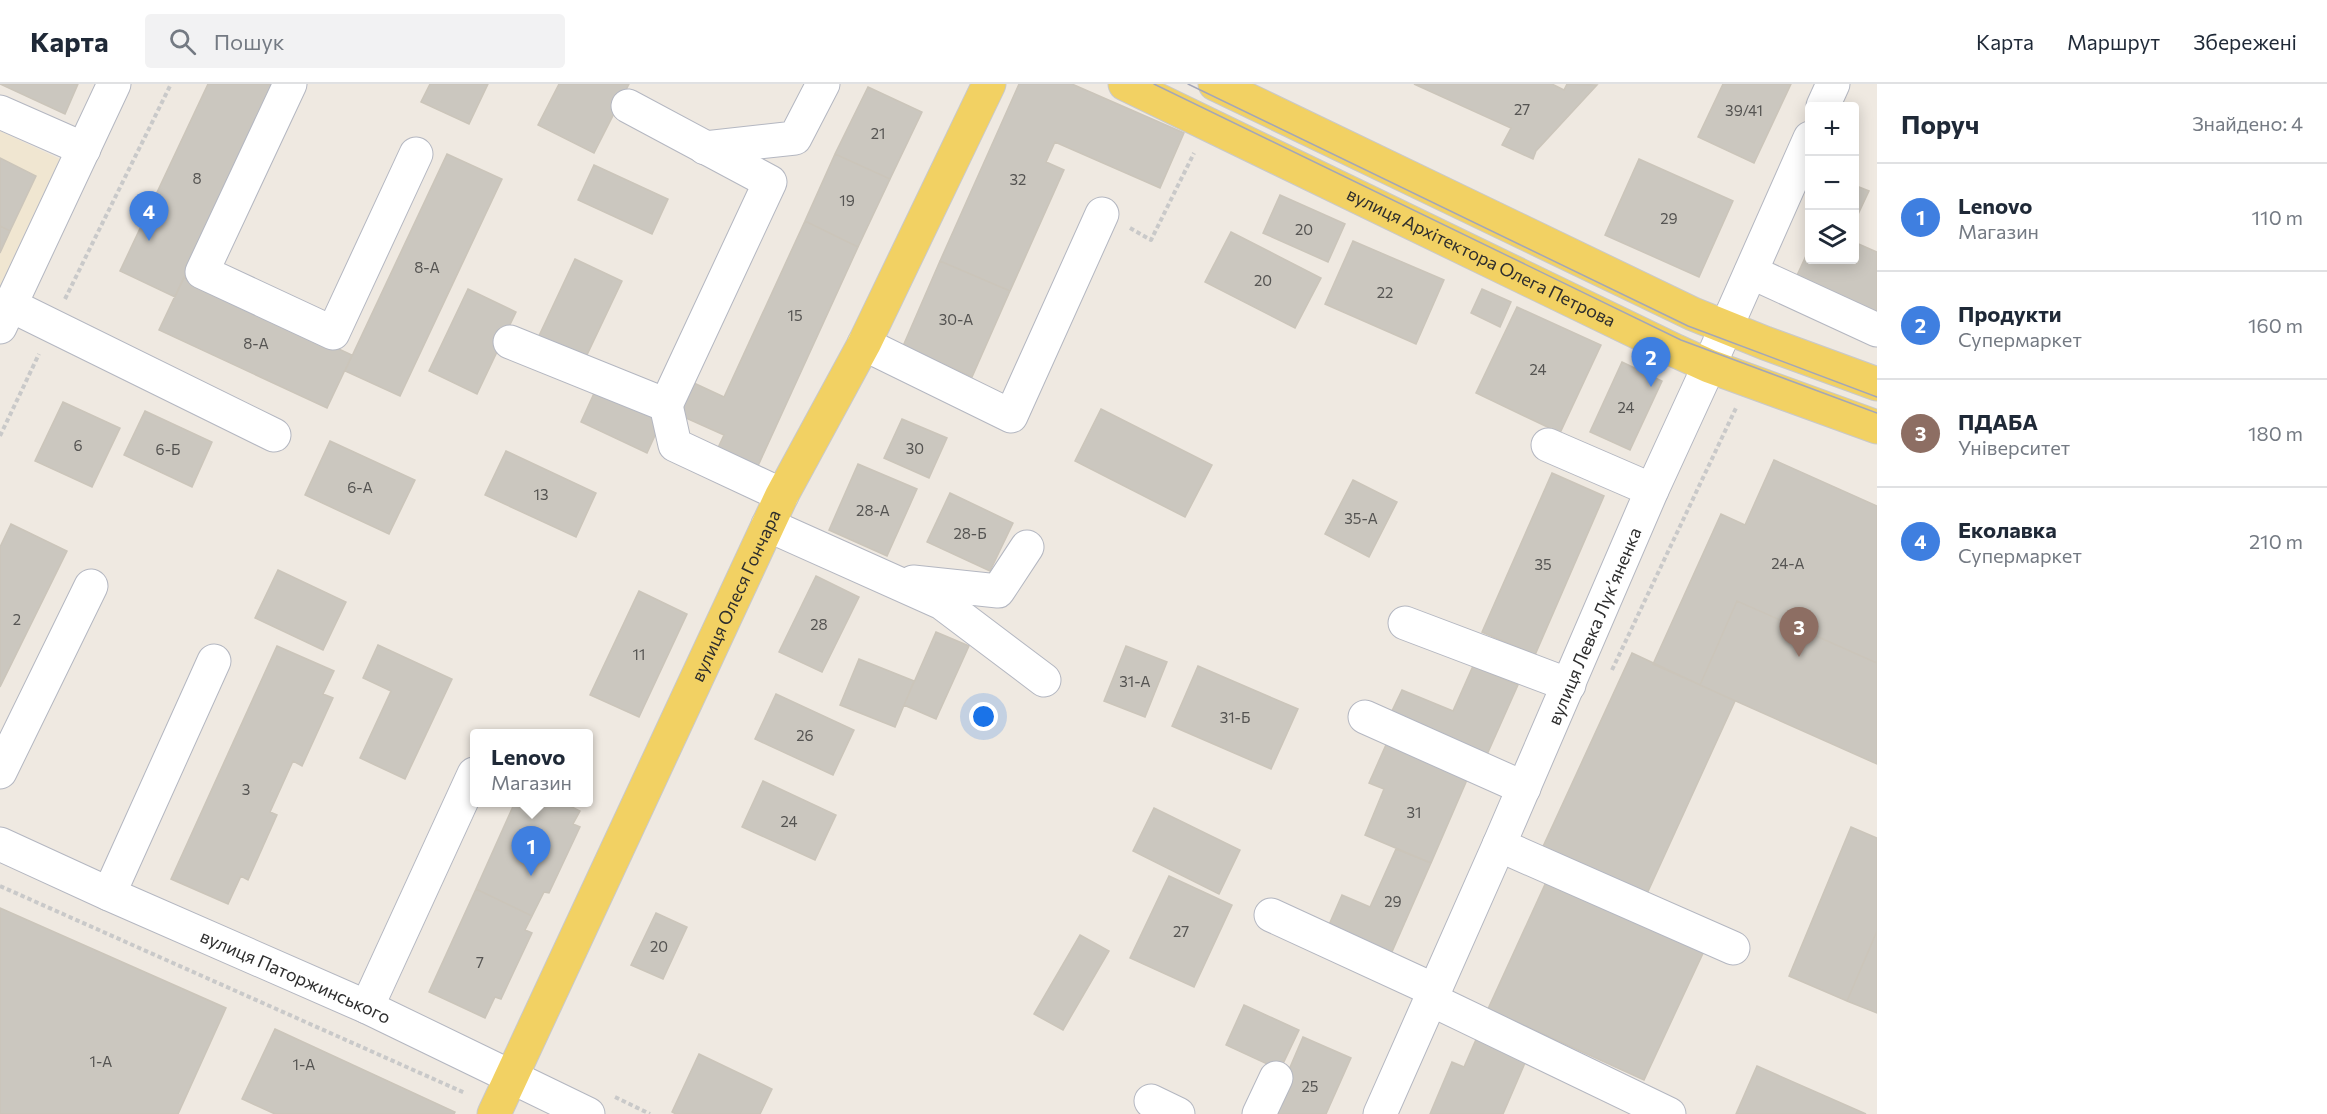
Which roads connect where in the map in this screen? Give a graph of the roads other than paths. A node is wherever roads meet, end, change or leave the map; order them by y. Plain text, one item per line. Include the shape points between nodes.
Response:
1 (114, 84) edge
2 (290, 84) edge
3 (822, 84) edge
4 (989, 84) edge
5 (1125, 84) edge
6 (1833, 84) edge
7 (1232, 88) edge
8 (1825, 102) edge
9 (628, 106) dead end
10 (0, 112) edge
11 (705, 147) junction
12 (1805, 147) edge
13 (84, 149) junction
14 (416, 154) dead end
15 (1102, 214) road end
16 (1751, 272) junction
17 (5, 316) edge
18 (1726, 328) junction
19 (1877, 330) edge
20 (510, 342) dead end
21 (864, 344) junction
22 (1709, 366) junction
23 (1877, 384) edge
24 (666, 405) junction
25 (1877, 428) edge
26 (274, 435) dead end
27 (1548, 445) dead end
28 (1652, 490) junction
29 (782, 495) junction
30 (768, 525) junction
31 (1027, 547) dead end
32 (891, 580) junction
33 (91, 586) dead end
34 (1405, 623) dead end
35 (214, 661) dead end
36 (1044, 680) dead end
37 (1569, 685) junction
38 (1365, 717) dead end
39 (0, 772) edge
40 (470, 783) edge
41 (1524, 788) junction
42 (0, 844) edge
43 (1499, 844) junction
44 (109, 894) junction
45 (1271, 915) dead end
46 (1733, 948) dead end
47 (1432, 995) junction
48 (368, 1007) junction
49 (511, 1077) junction
50 (1276, 1078) dead end
51 (494, 1114) edge
52 (588, 1114) edge
53 (1259, 1114) edge
54 (1380, 1114) edge
55 (1669, 1114) edge

1 - 13 street
2 - 14 street via 202,272 333,333
3 - 11 street via 795,138
4 - 21 main road, вулиця Олеся Гончара
5 - 22 main road, вулиця Архітектора Олега Петрова
6 - 8 street
7 - 18 main road
9 - 11 street
10 - 13 street
11 - 24 street via 770,182
12 - 16 street, вулиця Левка Лукʼяненка
13 - 17 street
15 - 21 street via 1011,416
16 - 18 street, вулиця Левка Лукʼяненка
16 - 19 street
17 - 26 street via 52,326
18 - 22 street, вулиця Левка Лукʼяненка
18 - 23 main road
20 - 24 street
21 - 29 main road, вулиця Олеся Гончара
22 - 25 main road, вулиця Архітектора Олега Петрова
22 - 28 street, вулиця Левка Лукʼяненка
24 - 29 street via 675,445
27 - 28 street
28 - 37 street, вулиця Левка Лукʼяненка
29 - 30 main road, вулиця Олеся Гончара
30 - 32 street
30 - 49 main road, вулиця Олеся Гончара
31 - 32 street via 998,591
32 - 36 street via 942,603
33 - 39 street
34 - 37 street
35 - 44 street
37 - 41 street, вулиця Левка Лукʼяненка
38 - 41 street
40 - 48 street
41 - 43 street, вулиця Левка Лукʼяненка
42 - 44 street, вулиця Паторжинського
43 - 46 street
43 - 47 street, вулиця Левка Лукʼяненка
44 - 48 street, вулиця Паторжинського
45 - 47 street
47 - 54 street, вулиця Левка Лукʼяненка
47 - 55 street
48 - 49 street, вулиця Паторжинського
49 - 51 main road, вулиця Олеся Гончара
49 - 52 street, вулиця Паторжинського
50 - 53 street

